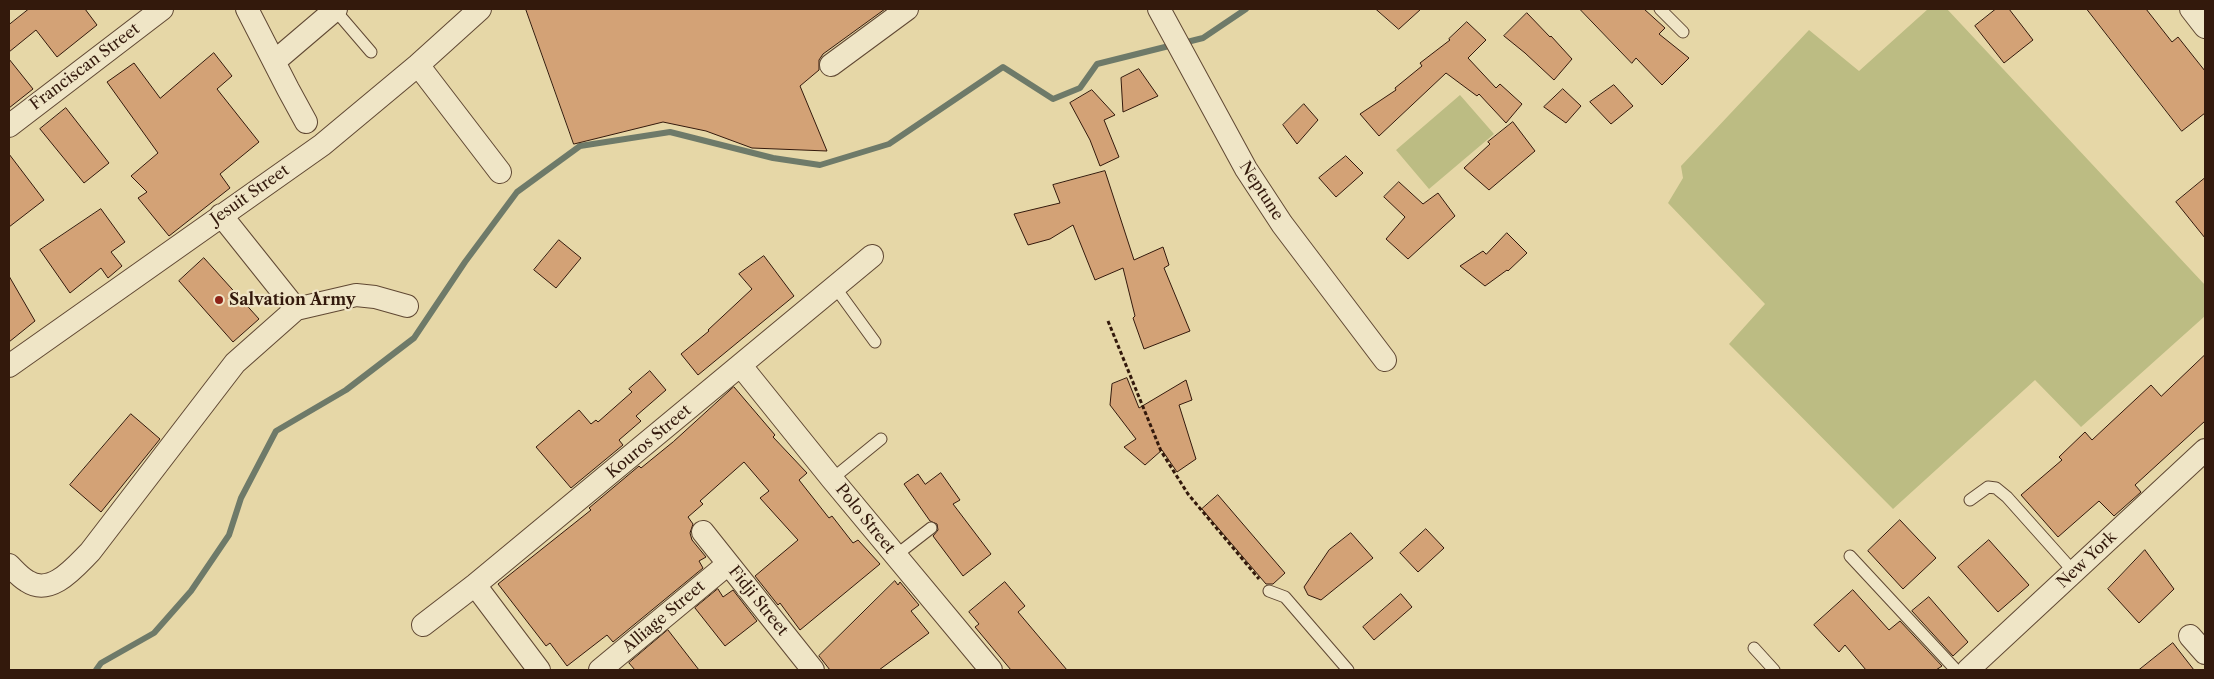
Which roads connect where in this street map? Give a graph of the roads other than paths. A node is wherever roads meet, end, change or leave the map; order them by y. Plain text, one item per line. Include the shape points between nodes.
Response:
1 (162, 9) edge
2 (247, 9) edge
3 (336, 9) edge
4 (480, 9) edge
5 (907, 9) edge
6 (1159, 9) edge
7 (1660, 9) edge
8 (2191, 9) edge
9 (2205, 27) edge
10 (1683, 32) dead end
11 (371, 52) dead end
12 (274, 61) junction
13 (418, 65) junction
14 (831, 65) dead end
15 (306, 122) dead end
16 (9, 126) edge
17 (500, 172) dead end
18 (221, 215) junction
19 (872, 256) dead end
20 (835, 286) junction
21 (407, 306) dead end
22 (296, 309) junction
23 (875, 342) dead end
24 (1384, 360) dead end
25 (9, 366) edge
26 (741, 366) junction
27 (881, 439) dead end
28 (2205, 450) edge
29 (832, 479) junction
30 (1970, 500) dead end
31 (931, 528) dead end
32 (703, 532) dead end
33 (895, 556) junction
34 (1850, 556) dead end
35 (728, 564) junction
36 (9, 566) edge
37 (2074, 572) junction
38 (475, 585) junction
39 (1269, 591) road end
40 (423, 626) dead end
41 (2190, 636) dead end
42 (1754, 648) dead end
43 (2205, 653) edge
44 (538, 670) edge
45 (600, 670) edge
46 (813, 670) edge
47 (991, 670) edge
48 (1348, 670) edge
49 (1774, 670) edge
50 (1956, 670) edge
51 (1968, 670) edge

1 - 16 street, Franciscan Street
2 - 12 street
3 - 11 lane
3 - 12 street
4 - 13 street, Jesuit Street
5 - 14 street
6 - 24 street, Neptune via 1246,169 1282,224
7 - 10 lane
8 - 9 street
12 - 15 street
13 - 17 street
13 - 18 street, Jesuit Street via 322,145
18 - 22 street
18 - 25 street, Jesuit Street
19 - 20 street, Kouros Street
20 - 23 lane
20 - 26 street, Kouros Street
21 - 22 street via 375,297 356,296
22 - 36 street via 235,363 90,552 70,573 49,584 28,582
26 - 29 street, Polo Street
26 - 38 street, Kouros Street
27 - 29 lane
28 - 37 street, New York
29 - 33 street, Polo Street
30 - 37 lane via 1988,487 1996,488
31 - 33 lane
32 - 35 street, Fidji Street
33 - 47 street, Polo Street
34 - 50 lane
35 - 45 street, Alliage Street
35 - 46 street, Fidji Street
37 - 51 street, New York
38 - 40 street, Kouros Street
38 - 44 street
39 - 48 lane via 1285,597
41 - 43 street
42 - 49 lane

